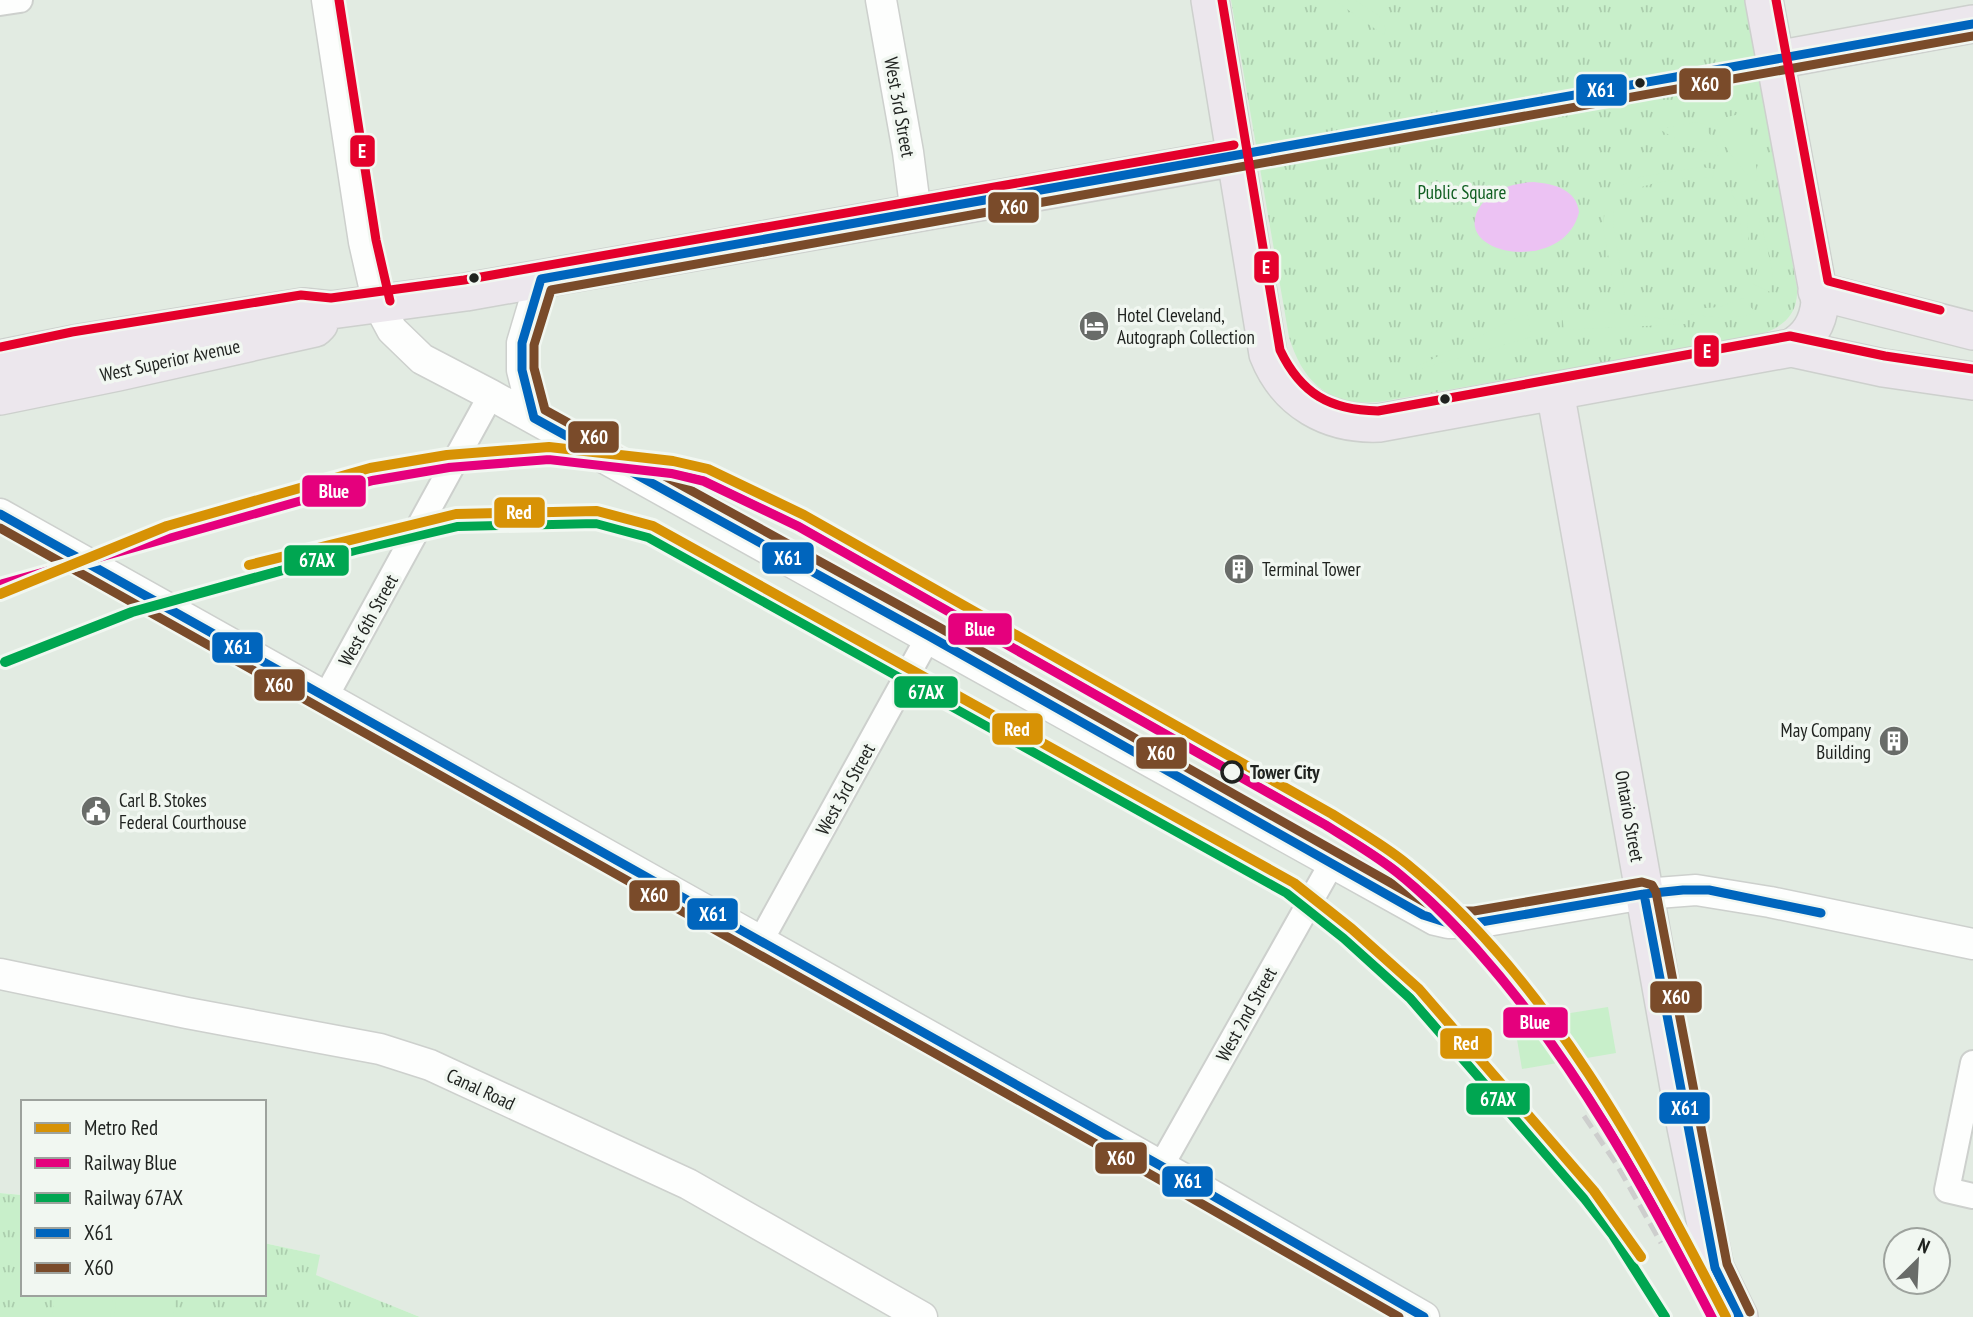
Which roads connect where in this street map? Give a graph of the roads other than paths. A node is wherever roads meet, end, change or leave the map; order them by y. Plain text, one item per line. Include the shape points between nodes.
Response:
1 (20, 0) edge
2 (327, 0) edge
3 (881, 0) edge
4 (1210, 0) edge
5 (1764, 0) edge
6 (0, 4) edge
7 (1973, 24) edge
8 (1775, 60) junction
9 (1236, 157) junction
10 (916, 214) junction
11 (541, 279) junction
12 (1817, 292) junction
13 (378, 304) junction
14 (331, 310) junction
15 (1973, 331) edge
16 (1791, 348) junction
17 (0, 359) edge
18 (1973, 381) edge
19 (1555, 391) junction
20 (491, 395) junction
21 (0, 396) edge
22 (534, 418) junction
23 (0, 514) edge
24 (929, 636) junction
25 (325, 698) junction
26 (1332, 863) junction
27 (1644, 894) junction
28 (760, 942) junction
29 (1973, 944) edge
30 (0, 974) edge
31 (1973, 1063) edge
32 (1161, 1166) junction
33 (1973, 1196) edge
34 (922, 1317) edge
35 (1424, 1317) edge
36 (1739, 1317) edge

1 - 6 street
2 - 13 street via 364,242
3 - 10 street, West 3rd Street
4 - 9 main road
5 - 8 main road
7 - 8 main road
8 - 12 main road
9 - 10 main road, West Superior Avenue
9 - 19 main road via 1268,354 1296,397 1322,414 1360,424
10 - 11 main road, West Superior Avenue
11 - 13 main road, West Superior Avenue
11 - 22 street via 522,343 522,370
12 - 15 main road
12 - 16 main road via 1816,322
13 - 14 main road, West Superior Avenue
13 - 20 street via 392,330 422,359
14 - 17 main road, West Superior Avenue via 303,307
14 - 21 main road, West Superior Avenue via 315,328
16 - 18 main road
16 - 19 main road
19 - 27 main road, Ontario Street
20 - 22 street
20 - 25 street, West 6th Street
22 - 24 street
23 - 25 street
24 - 26 street
24 - 28 street, West 3rd Street
25 - 28 street
26 - 27 street via 1423,915 1448,923 1475,923
26 - 32 street, West 2nd Street
27 - 29 street via 1709,890
27 - 36 main road, Ontario Street via 1715,1268
28 - 32 street
30 - 34 street, Canal Road via 380,1049 430,1065 688,1184
31 - 33 street via 1947,1190
32 - 35 street

